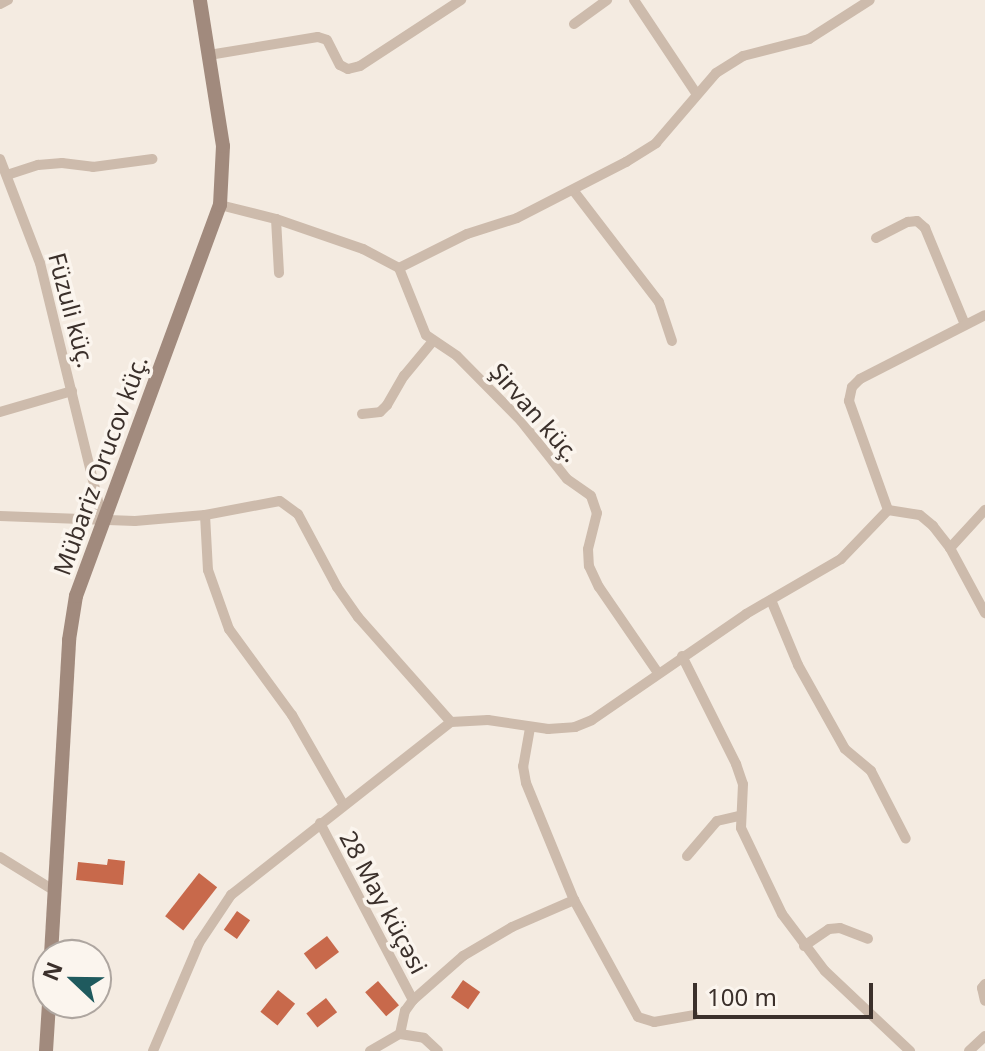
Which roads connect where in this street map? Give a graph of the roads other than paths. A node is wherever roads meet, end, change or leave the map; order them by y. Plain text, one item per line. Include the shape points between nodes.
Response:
1 (8, 0) edge
2 (200, 0) edge
3 (461, 0) edge
4 (607, 0) edge
5 (634, 0) edge
6 (870, 0) edge
7 (0, 4) edge
8 (574, 24) dead end
9 (209, 55) junction
10 (696, 93) junction
11 (0, 159) edge
12 (152, 159) dead end
13 (7, 175) junction
14 (573, 190) junction
15 (220, 205) junction
16 (276, 219) junction
17 (876, 238) dead end
18 (399, 268) junction
19 (279, 273) dead end
20 (985, 315) edge
21 (964, 322) junction
22 (433, 341) junction
23 (672, 341) dead end
24 (72, 391) junction
25 (0, 412) edge
26 (362, 414) dead end
27 (888, 510) junction
28 (985, 510) edge
29 (205, 515) junction
30 (0, 516) edge
31 (103, 521) junction
32 (950, 548) junction
33 (771, 600) junction
34 (985, 613) edge
35 (682, 656) junction
36 (658, 673) junction
37 (451, 722) junction
38 (530, 728) junction
39 (343, 804) junction
40 (739, 816) junction
41 (320, 823) junction
42 (906, 839) dead end
43 (687, 856) dead end
44 (0, 857) edge
45 (55, 891) junction
46 (574, 900) junction
47 (52, 939) edge
48 (868, 939) dead end
49 (804, 946) junction
50 (985, 984) edge
51 (413, 1000) junction
52 (985, 1001) edge
53 (693, 1015) dead end
54 (48, 1019) edge
55 (400, 1034) junction
56 (985, 1036) edge
57 (46, 1051) edge
58 (153, 1051) edge
59 (370, 1051) edge
60 (438, 1051) edge
61 (910, 1051) edge
62 (969, 1051) edge

1 - 7 street
2 - 9 street, Mübariz Orucov küç.
3 - 9 street via 348,69 340,65 327,40 318,37
4 - 8 street
5 - 10 street
6 - 10 street via 809,39 743,56
9 - 15 street, Mübariz Orucov küç. via 223,146
10 - 14 street via 656,143
11 - 13 street, Füzuli küç.
12 - 13 street via 93,167 38,165
13 - 24 street, Füzuli küç. via 40,263
14 - 18 street
14 - 23 street via 659,302
15 - 16 street
15 - 31 street, Mübariz Orucov küç.
16 - 18 street via 363,249
16 - 19 street
17 - 21 street via 908,222 925,228
18 - 22 street, Şirvan küç. via 420,324
20 - 21 street
21 - 27 street via 852,387 849,401
22 - 26 street via 387,405 380,412
22 - 36 street, Şirvan küç. via 457,356 521,421 567,479 591,496 597,513 589,566
24 - 25 street
24 - 31 street, Füzuli küç.
27 - 32 street via 920,515
27 - 33 street via 841,559
28 - 32 street
29 - 31 street
29 - 37 street via 266,501 290,507 358,617
29 - 39 street via 208,570 229,629 292,715
30 - 31 street
31 - 45 street, Mübariz Orucov küç. via 76,596 69,640
32 - 34 street
33 - 35 street
33 - 42 street via 798,665 845,749 871,771
35 - 36 street
35 - 40 street via 740,774 744,798
36 - 38 street via 575,727
37 - 38 street via 488,720
37 - 39 street
38 - 46 street via 524,753 526,783
39 - 41 street
40 - 43 street via 717,821
40 - 49 street via 754,860
41 - 51 street, 28 May küçəsi
41 - 58 street via 248,878 223,906 199,943
44 - 45 street
45 - 47 street, Mübariz Orucov küç.
46 - 51 street via 481,943
46 - 53 street via 638,1017 654,1022
48 - 49 street via 829,929
49 - 61 street
50 - 52 street
51 - 55 street
54 - 57 street
55 - 59 street
55 - 60 street via 424,1038
56 - 62 street

